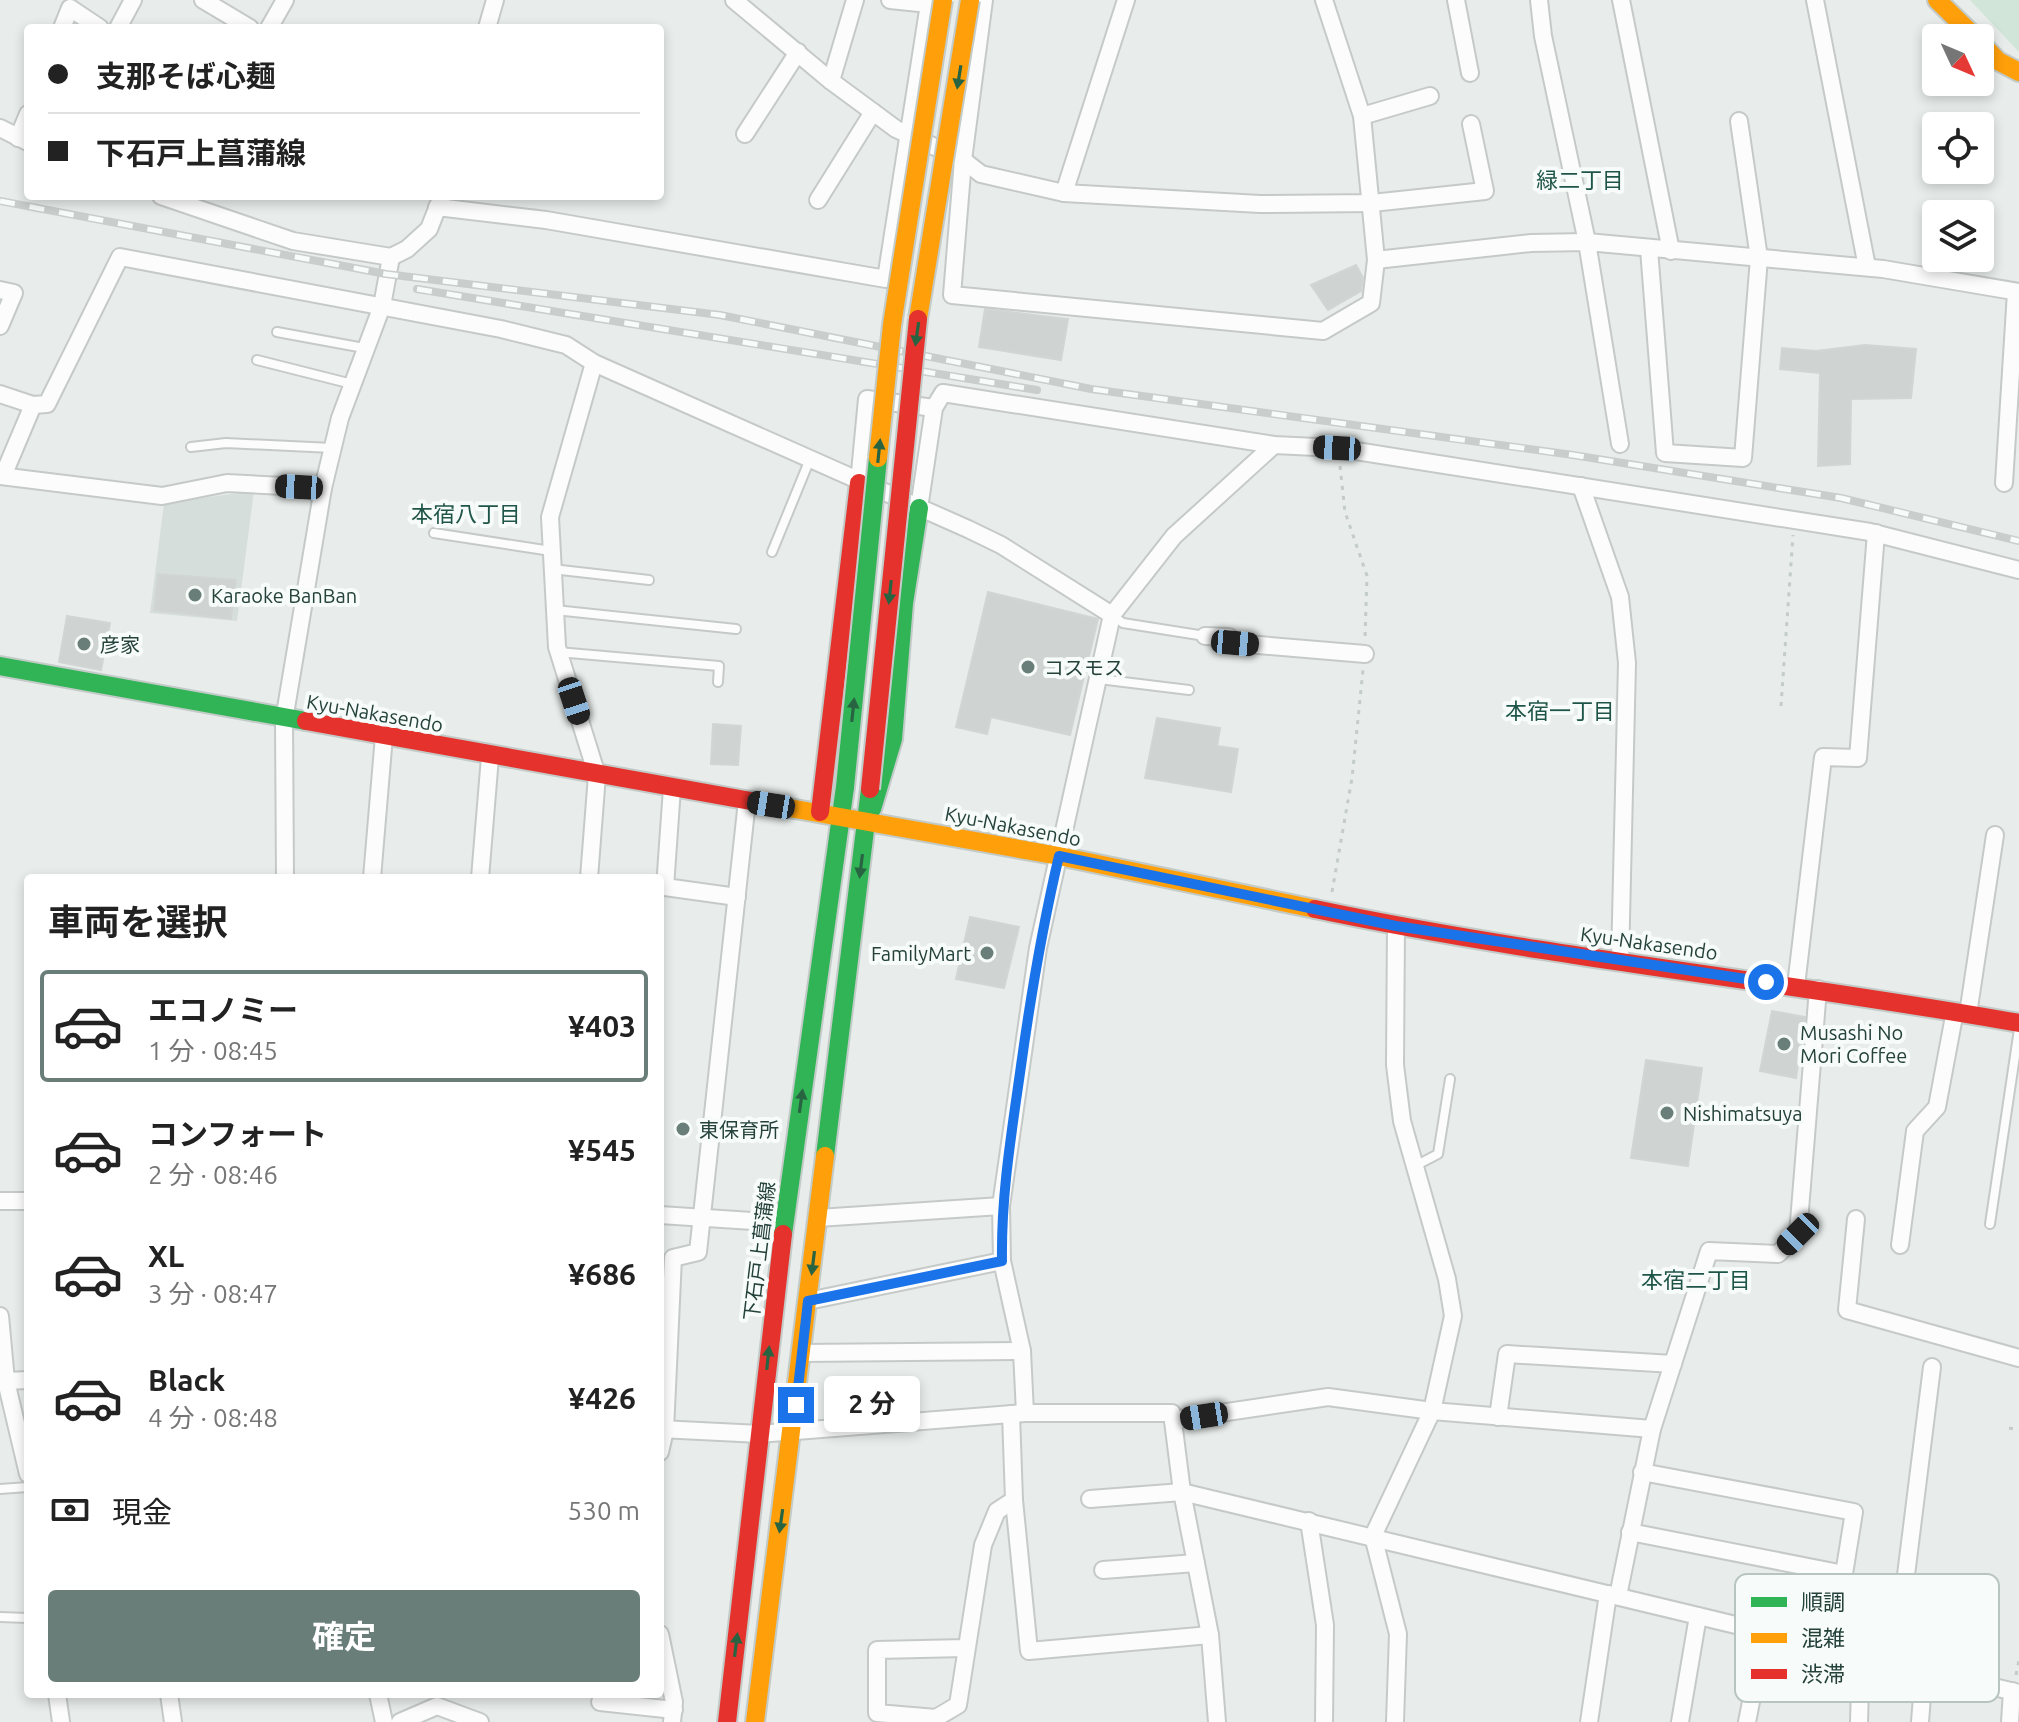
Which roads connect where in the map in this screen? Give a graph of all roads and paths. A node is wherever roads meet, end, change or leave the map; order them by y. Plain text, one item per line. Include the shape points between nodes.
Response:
1 (133, 0) edge
2 (203, 0) edge
3 (285, 0) edge
4 (495, 0) edge
5 (734, 0) edge
6 (855, 0) edge
7 (890, 0) edge
8 (970, 0) edge
9 (984, 0) edge
10 (1126, 0) edge
11 (1324, 0) edge
12 (1456, 0) edge
13 (1539, 0) edge
14 (1621, 0) edge
15 (1815, 0) edge
16 (1937, 0) edge
17 (934, 1) edge
18 (64, 4) edge
19 (62, 24) edge
20 (94, 24) edge
21 (120, 24) edge
22 (243, 24) edge
23 (271, 24) edge
24 (488, 24) edge
25 (1962, 24) edge
26 (798, 52) junction
27 (1994, 57) edge
28 (2019, 72) edge
29 (1470, 73) dead end
30 (831, 81) junction
31 (1430, 96) dead end
32 (873, 112) junction
33 (1362, 116) junction
34 (1739, 121) dead end
35 (1471, 124) dead end
36 (0, 128) edge
37 (745, 134) dead end
38 (910, 136) junction
39 (23, 140) edge
40 (963, 160) junction
41 (1064, 193) junction
42 (173, 200) edge
43 (818, 200) dead end
44 (440, 202) edge
45 (1372, 203) junction
46 (1587, 242) junction
47 (1649, 249) junction
48 (1671, 251) junction
49 (391, 257) junction
50 (1759, 258) junction
51 (1376, 260) junction
52 (1867, 267) junction
53 (0, 290) edge
54 (2017, 292) edge
55 (382, 306) junction
56 (0, 326) edge
57 (277, 332) dead end
58 (364, 348) junction
59 (257, 360) dead end
60 (594, 363) junction
61 (352, 384) junction
62 (0, 394) edge
63 (33, 405) junction
64 (934, 408) junction
65 (1620, 444) dead end
66 (1274, 445) junction
67 (191, 447) dead end
68 (332, 448) junction
69 (1337, 448) junction
70 (810, 459) junction
71 (1, 476) edge
72 (859, 483) junction
73 (2004, 483) dead end
74 (1581, 486) junction
75 (323, 488) junction
76 (919, 508) junction
77 (1794, 520) junction
78 (434, 533) dead end
79 (1876, 533) junction
80 (551, 551) junction
81 (772, 552) dead end
82 (552, 569) junction
83 (2019, 570) edge
84 (649, 580) dead end
85 (555, 610) junction
86 (1112, 615) junction
87 (736, 629) dead end
88 (1205, 636) joint
89 (558, 652) junction
90 (1365, 654) junction
91 (0, 666) edge
92 (1099, 679) junction
93 (718, 682) dead end
94 (1189, 690) dead end
95 (1781, 706) dead end
96 (284, 720) junction
97 (384, 736) junction
98 (490, 757) junction
99 (597, 775) junction
100 (672, 788) junction
101 (747, 801) junction
102 (820, 812) junction
103 (842, 817) junction
104 (866, 821) junction
105 (1995, 835) dead end
106 (1059, 856) junction
107 (285, 874) edge
108 (372, 874) edge
109 (480, 874) edge
110 (589, 874) edge
111 (737, 897) junction
112 (1329, 912) junction
113 (1396, 926) junction
114 (1620, 962) junction
115 (1796, 986) junction
116 (1818, 989) junction
117 (1962, 1012) junction
118 (2019, 1023) edge
119 (2019, 1029) edge
120 (1450, 1079) dead end
121 (1417, 1165) junction
122 (0, 1201) edge
123 (24, 1201) edge
124 (1001, 1206) junction
125 (664, 1215) edge
126 (703, 1218) junction
127 (818, 1218) junction
128 (1856, 1219) dead end
129 (784, 1223) junction
130 (1990, 1224) dead end
131 (1900, 1245) dead end
132 (1002, 1261) junction
133 (808, 1301) junction
134 (0, 1316) edge
135 (1022, 1351) junction
136 (802, 1353) junction
137 (2019, 1358) edge
138 (1673, 1364) junction
139 (1932, 1367) dead end
140 (24, 1380) edge
141 (664, 1380) edge
142 (6, 1381) junction
143 (1432, 1411) junction
144 (6, 1413) edge
145 (1018, 1414) junction
146 (1498, 1417) junction
147 (1173, 1420) junction
148 (2009, 1428) dead end
149 (1652, 1429) junction
150 (664, 1430) edge
151 (2019, 1430) edge
152 (793, 1431) junction
153 (760, 1434) junction
154 (24, 1463) edge
155 (1642, 1472) junction
156 (24, 1487) edge
157 (0, 1489) edge
158 (1182, 1492) junction
159 (1090, 1499) dead end
160 (1014, 1500) junction
161 (1309, 1521) junction
162 (1630, 1532) junction
163 (1373, 1536) junction
164 (1196, 1563) junction
165 (1103, 1570) dead end
166 (1906, 1574) edge
167 (1613, 1595) junction
168 (1698, 1616) junction
169 (0, 1617) edge
170 (24, 1618) edge
171 (1735, 1624) edge
172 (1210, 1635) junction
173 (965, 1648) junction
174 (664, 1661) edge
175 (2016, 1692) edge
176 (58, 1698) edge
177 (170, 1698) edge
178 (379, 1698) edge
179 (440, 1700) edge
180 (600, 1702) dead end
181 (1751, 1702) edge
182 (1860, 1702) edge
183 (1922, 1702) edge
184 (673, 1716) edge
185 (936, 1720) edge
186 (61, 1722) edge
187 (173, 1722) edge
188 (384, 1722) edge
189 (400, 1722) edge
190 (480, 1722) edge
191 (727, 1722) edge
192 (755, 1722) edge
193 (1217, 1722) edge
194 (1324, 1722) edge
195 (1395, 1722) edge
196 (1589, 1722) edge
197 (1680, 1722) edge
198 (1747, 1722) edge
199 (1859, 1722) edge
200 (1920, 1722) edge
201 (2010, 1722) edge

1 - 21 street
2 - 22 street
3 - 23 street
4 - 24 street
5 - 26 street
6 - 30 street
7 - 17 street
8 -> 104 main road, bridge via 916,332
9 - 40 street
10 - 41 street
11 - 33 street
12 - 29 street
13 - 46 street
14 - 48 street
15 - 52 street
16 - 25 main road
17 - 38 street
103 -> 17 main road, 下石戸上菖蒲線, bridge via 892,325
18 - 19 street
18 - 20 street
26 - 30 street
26 - 37 street
27 - 28 main road
30 - 32 street
31 - 33 street
32 - 38 street
32 - 43 street
33 - 45 street
34 - 50 street
35 - 45 street via 1485,191
36 - 39 street
38 - 40 street
38 - 44 street via 886,279
40 - 41 street via 981,174
40 - 51 street via 952,295 1323,331 1371,303
41 - 45 street via 1260,204
42 - 49 street via 293,241
44 - 49 street via 429,229
45 - 51 street
46 - 47 street
46 - 51 street
46 - 65 street
47 - 48 street
47 - 50 street via 1665,453 1743,458
48 - 50 street
49 - 55 street
50 - 52 street
52 - 54 street
53 - 56 street via 14,293
54 - 73 street
55 - 58 street
55 - 60 street via 566,345
55 - 63 street via 120,257 47,404
57 - 58 lane
58 - 61 street
59 - 61 lane
60 - 70 street
60 - 80 street via 550,517
61 - 68 street
62 - 63 street
63 - 71 street
64 - 66 street via 943,393
64 - 72 street via 867,399
64 - 76 street
66 - 69 street
66 - 86 street via 1174,536
67 - 68 lane via 226,443
68 - 75 street
69 - 74 street
69 - 90 path via 1345,512 1367,576
70 - 72 street
70 - 81 lane
71 - 75 street via 162,496 227,483
72 - 76 street
72 - 102 main road
74 - 77 street
74 - 114 street via 1620,597 1627,663
75 - 96 street
76 - 86 street via 1001,545
76 - 104 main road via 903,614 900,704 888,774
77 - 79 street
77 - 95 path
78 - 80 lane
79 - 83 street
79 - 115 street via 1858,758 1823,757
80 - 82 street
82 - 84 lane
82 - 85 street
85 - 87 lane
85 - 89 street
86 - 88 lane via 1123,623
86 - 92 street
88 - 90 street
89 - 93 lane via 719,666
89 - 99 street
90 - 112 path via 1352,778
91 - 96 main road, Kyu-Nakasendo
92 - 94 lane
92 - 106 street
96 - 97 main road, Kyu-Nakasendo
96 - 107 street
97 - 98 main road, Kyu-Nakasendo
97 - 108 street
98 - 99 main road, Kyu-Nakasendo
98 - 109 street
99 - 100 main road, Kyu-Nakasendo
99 - 110 street
100 - 101 main road, Kyu-Nakasendo
100 - 111 street via 665,887
101 - 102 main road, Kyu-Nakasendo
101 - 111 street
102 - 103 main road, Kyu-Nakasendo
103 - 104 main road, Kyu-Nakasendo
129 -> 103 main road, 下石戸上菖蒲線
104 - 106 main road, Kyu-Nakasendo
104 -> 127 main road
105 - 117 street
106 - 112 main road, Kyu-Nakasendo
106 - 124 street via 1038,948
111 - 126 street
112 - 113 main road, Kyu-Nakasendo
113 - 114 main road, Kyu-Nakasendo
113 - 121 street via 1395,1065 1402,1121
114 - 115 main road, Kyu-Nakasendo
115 - 116 main road, Kyu-Nakasendo
116 - 117 main road, Kyu-Nakasendo
116 - 138 street via 1798,1234 1778,1254 1709,1251
117 - 118 main road, Kyu-Nakasendo
117 - 131 street via 1937,1107 1915,1131
119 - 130 lane
120 - 121 lane via 1438,1154
121 - 143 street via 1453,1316
122 - 123 street
124 - 127 street
124 - 132 street
125 - 126 street
126 - 129 street
126 - 141 street via 698,1252 673,1258
127 -> 133 main road
128 - 137 street via 1847,1310
153 -> 129 main road, 下石戸上菖蒲線
132 - 133 street
132 - 135 street
133 - 136 main road
134 - 142 street
135 - 136 street
135 - 145 street
136 - 152 main road
138 - 146 street via 1507,1354
138 - 149 street
139 - 166 street
140 - 142 street
142 - 144 street
143 - 146 street
143 - 147 street via 1328,1397
143 - 163 street
144 - 154 street
145 - 147 street via 1172,1413
145 - 152 street
145 - 160 street
146 - 149 street
147 - 158 street
148 - 151 path
149 - 155 street
150 - 153 street
152 - 153 street
152 -> 192 main road
191 -> 153 main road, 下石戸上菖蒲線
155 - 162 street
155 - 162 street via 1854,1512 1844,1574
156 - 157 lane
158 - 159 street
158 - 161 street
158 - 164 street
160 - 172 street via 1029,1651
160 - 173 street via 997,1511 986,1535
161 - 163 street
161 - 194 street via 1325,1625
162 - 167 street
163 - 167 street
163 - 195 street via 1398,1634
164 - 165 street
164 - 172 street
167 - 168 street
167 - 196 street
168 - 171 street
168 - 197 street
169 - 170 lane
172 - 193 street
173 - 185 street via 958,1705
173 - 185 street via 877,1650 877,1713
174 - 184 street
175 - 201 street
176 - 186 street
177 - 187 street
178 - 188 street
179 - 189 street
179 - 190 street
180 - 184 street
181 - 198 street
182 - 199 street
183 - 200 street

